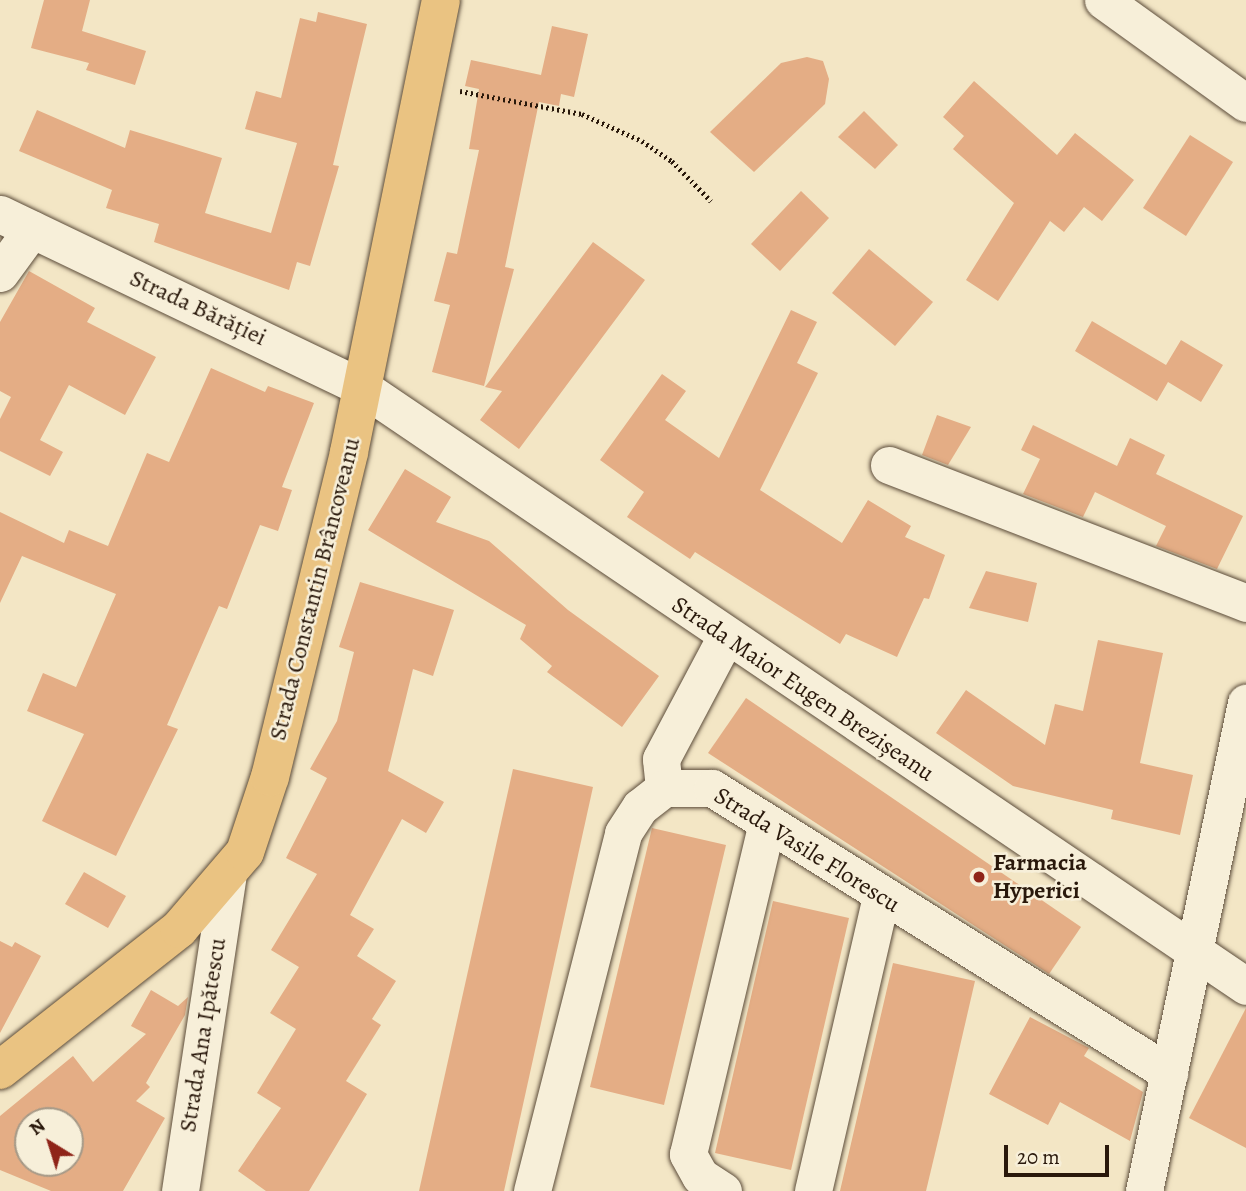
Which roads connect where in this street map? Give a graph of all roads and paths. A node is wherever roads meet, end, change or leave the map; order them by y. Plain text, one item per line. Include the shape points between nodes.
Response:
1 (441, 0) edge
2 (1103, 0) edge
3 (426, 86) junction
4 (1246, 103) edge
5 (711, 201) dead end
6 (16, 221) edge
7 (0, 273) edge
8 (363, 388) junction
9 (889, 465) dead end
10 (1246, 603) edge
11 (726, 636) junction
12 (1246, 703) edge
13 (664, 788) junction
14 (767, 823) junction
15 (227, 879) junction
16 (881, 896) junction
17 (1195, 956) junction
18 (1246, 986) edge
19 (0, 1070) edge
20 (1168, 1073) junction
21 (180, 1191) edge
22 (532, 1191) edge
23 (723, 1191) edge
24 (813, 1191) edge
25 (1144, 1191) edge

1 - 3 main road, Strada Constantin Brâncoveanu
2 - 4 street
3 - 5 path via 582,114 642,141
3 - 8 main road, Strada Constantin Brâncoveanu
6 - 7 street, Strada Bărăției
6 - 8 street, Strada Bărăției
8 - 11 street, Strada Maior Eugen Brezișeanu
8 - 15 main road, Strada Constantin Brâncoveanu via 270,777 245,852
9 - 10 street
11 - 13 street via 661,759
11 - 17 street, Strada Maior Eugen Brezișeanu
12 - 17 street
13 - 14 street, Strada Vasile Florescu via 712,788
13 - 22 street via 640,807 623,833
14 - 16 street, Strada Vasile Florescu
14 - 23 street via 688,1154 700,1176
15 - 19 main road, Strada Constantin Brâncoveanu via 179,929
15 - 21 street, Strada Ana Ipătescu
16 - 20 street, Strada Vasile Florescu
16 - 24 street
17 - 18 street, Strada Maior Eugen Brezișeanu
17 - 20 street
20 - 25 street

